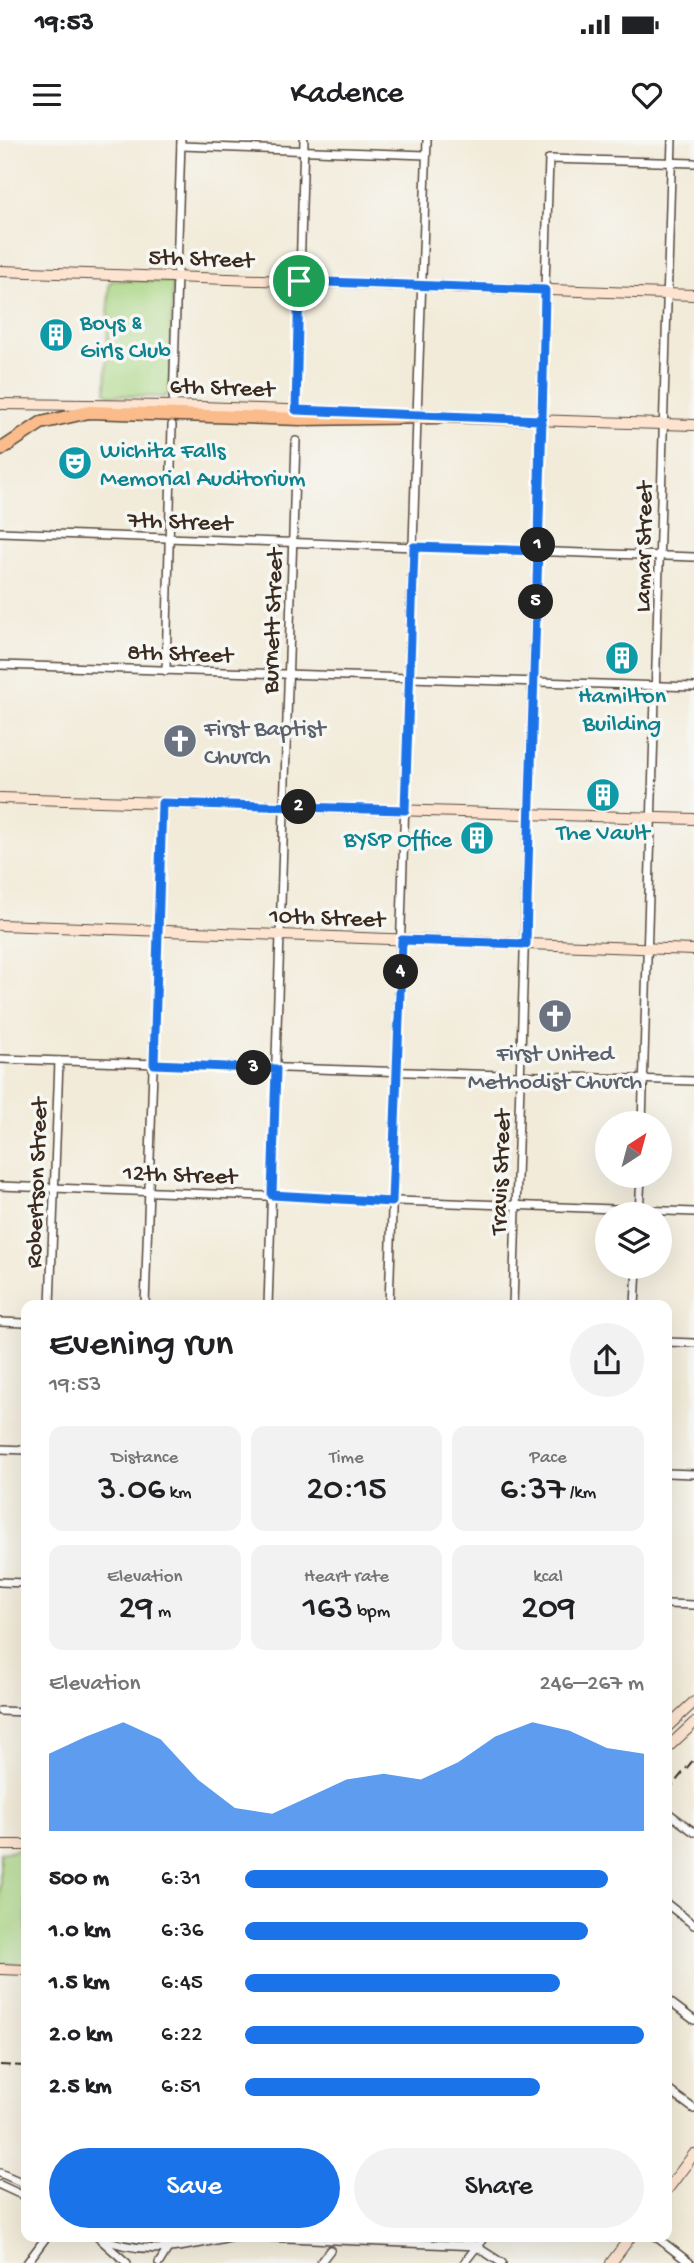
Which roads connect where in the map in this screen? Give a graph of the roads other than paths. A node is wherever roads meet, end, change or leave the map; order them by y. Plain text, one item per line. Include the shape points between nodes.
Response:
1 (304, 140) edge
2 (427, 140) edge
3 (672, 140) edge
4 (181, 143) edge
5 (304, 150) junction
6 (426, 155) junction
7 (672, 162) junction
8 (694, 163) edge
9 (0, 271) edge
10 (176, 277) junction
11 (299, 281) junction
12 (423, 285) junction
13 (545, 290) junction
14 (668, 294) junction
15 (694, 295) edge
16 (0, 404) edge
17 (173, 406) junction
18 (296, 410) junction
19 (417, 417) junction
20 (438, 417) joint
21 (540, 420) junction
22 (172, 425) dead end
23 (664, 425) junction
24 (694, 425) edge
25 (296, 441) dead end
26 (0, 450) edge
27 (0, 532) edge
28 (169, 539) junction
29 (293, 544) junction
30 (414, 547) junction
31 (538, 551) junction
32 (661, 555) junction
33 (694, 557) edge
34 (0, 665) edge
35 (166, 671) junction
36 (289, 674) junction
37 (409, 678) junction
38 (533, 682) junction
39 (657, 686) junction
40 (694, 687) edge
41 (0, 798) edge
42 (162, 803) junction
43 (284, 807) junction
44 (405, 810) junction
45 (529, 814) junction
46 (652, 818) junction
47 (694, 819) edge
48 (0, 925) edge
49 (158, 931) junction
50 (280, 936) junction
51 (402, 940) junction
52 (526, 944) junction
53 (649, 948) junction
54 (694, 950) edge
55 (0, 1059) edge
56 (59, 1061) junction
57 (154, 1064) junction
58 (276, 1069) junction
59 (397, 1071) junction
60 (522, 1075) junction
61 (644, 1079) junction
62 (694, 1081) edge
63 (643, 1111) edge
64 (0, 1186) edge
65 (53, 1187) junction
66 (149, 1191) junction
67 (272, 1195) junction
68 (392, 1202) junction
69 (517, 1206) junction
70 (595, 1210) edge
71 (672, 1212) edge
72 (694, 1212) edge
73 (636, 1279) edge
74 (50, 1300) edge
75 (145, 1300) edge
76 (268, 1300) edge
77 (389, 1300) edge
78 (513, 1300) edge
79 (635, 1300) edge
80 (0, 1322) edge
81 (21, 1322) edge
82 (672, 1342) edge
83 (694, 1343) edge
84 (0, 1450) edge
85 (21, 1450) edge
86 (672, 1473) edge
87 (694, 1474) edge
88 (0, 1583) edge
89 (21, 1583) edge
90 (672, 1604) edge
91 (694, 1605) edge
92 (694, 1702) edge
93 (0, 1711) edge
94 (21, 1712) edge
95 (672, 1722) edge
96 (694, 1723) edge
97 (672, 1743) edge
98 (672, 1816) edge
99 (694, 1832) edge
100 (2, 1845) edge
101 (21, 1845) edge
102 (672, 1908) edge
103 (694, 1925) edge
104 (0, 1969) edge
105 (21, 1970) edge
106 (672, 2004) edge
107 (694, 2020) edge
108 (672, 2093) edge
109 (694, 2109) edge
110 (694, 2154) edge
111 (0, 2174) edge
112 (21, 2182) edge
113 (672, 2183) edge
114 (0, 2185) edge
115 (21, 2195) edge
116 (43, 2242) edge
117 (104, 2242) edge
118 (114, 2242) edge
119 (207, 2242) edge
120 (420, 2242) edge
121 (470, 2242) edge
122 (481, 2242) edge
123 (627, 2242) edge
124 (662, 2242) edge
125 (478, 2246) junction
126 (167, 2250) junction
127 (330, 2250) dead end
128 (27, 2263) edge
129 (127, 2263) edge
130 (159, 2263) edge
131 (320, 2263) edge
132 (464, 2263) edge
133 (502, 2263) edge
134 (611, 2263) edge
135 (690, 2263) edge

1 - 5 street
2 - 6 street
3 - 7 street, Lamar Street
4 - 5 street
4 - 10 street
5 - 6 street
5 - 11 street
6 - 12 street
7 - 8 street
7 - 13 street, Travis Street via 549,159
7 - 14 street, Lamar Street
9 - 10 main road, 5th Street
10 - 11 main road, 5th Street
10 - 17 street
11 - 12 main road, 5th Street
11 - 18 street
12 - 13 main road, 5th Street
12 - 19 street
13 - 14 main road, 5th Street
13 - 21 street, Travis Street
14 - 15 main road, 5th Street
14 - 23 street, Lamar Street
16 - 17 main road, 6th Street
17 - 18 main road, 6th Street
18 - 19 main road, 6th Street
19 - 20 highway
19 - 26 highway via 301,419 89,412 26,430
19 - 30 street
20 - 21 main road
21 - 23 main road
21 - 31 street, Travis Street
22 - 28 street
23 - 24 main road
23 - 32 street, Lamar Street
25 - 29 street, Burnett Street
27 - 28 street, 7th Street
28 - 29 street, 7th Street
28 - 35 street
29 - 30 street, 7th Street
29 - 36 street, Burnett Street
30 - 31 street, 7th Street
30 - 37 street
31 - 32 street, 7th Street
31 - 38 street, Travis Street
32 - 33 street, 7th Street
32 - 39 street, Lamar Street
34 - 35 street, 8th Street
35 - 36 street, 8th Street
36 - 37 street, 8th Street
36 - 43 street, Burnett Street
37 - 38 street, 8th Street
37 - 44 street
38 - 39 street, 8th Street
38 - 45 street, Travis Street
39 - 40 street, 8th Street
39 - 46 street, Lamar Street
41 - 42 main road
42 - 43 main road
42 - 49 street
43 - 44 main road
43 - 50 street, Burnett Street
44 - 45 main road
44 - 51 street
45 - 46 main road
45 - 52 street, Travis Street
46 - 47 main road
46 - 53 street, Lamar Street
48 - 49 main road, 10th Street
49 - 50 main road, 10th Street
49 - 57 street
50 - 51 main road, 10th Street
50 - 58 street, Burnett Street
51 - 52 main road, 10th Street
51 - 59 street
52 - 53 main road, 10th Street
52 - 60 street, Travis Street
53 - 54 main road, 10th Street
53 - 61 street, Lamar Street
55 - 56 street
56 - 57 street
56 - 65 street, Robertson Street
57 - 58 street
57 - 66 street
58 - 59 street
58 - 67 street, Burnett Street
59 - 60 street
59 - 68 street
60 - 61 street
60 - 69 street, Travis Street
61 - 62 street
61 - 63 street, Lamar Street
64 - 65 street, 12th Street
65 - 66 street, 12th Street
65 - 74 street, Robertson Street
66 - 67 street, 12th Street
66 - 75 street
67 - 68 street, 12th Street
67 - 76 street, Burnett Street
68 - 69 street, 12th Street
68 - 77 street
69 - 70 street, 12th Street
69 - 78 street, Travis Street
71 - 72 street, 12th Street
73 - 79 street
80 - 81 street
82 - 83 street
84 - 85 street
86 - 87 street
88 - 89 street
90 - 91 street
92 - 95 main road
93 - 94 street
96 - 97 main road
98 - 99 street
100 - 101 main road
102 - 103 street
104 - 105 main road
106 - 107 street
108 - 109 street
110 - 113 main road
111 - 112 street
114 - 115 street
116 - 128 street
117 - 129 street
118 - 126 street via 143,2251
119 - 126 street
120 - 125 street
121 - 125 street
122 - 125 street
123 - 134 main road
124 - 135 street
125 - 132 street
125 - 133 street
126 - 130 street
127 - 131 street

